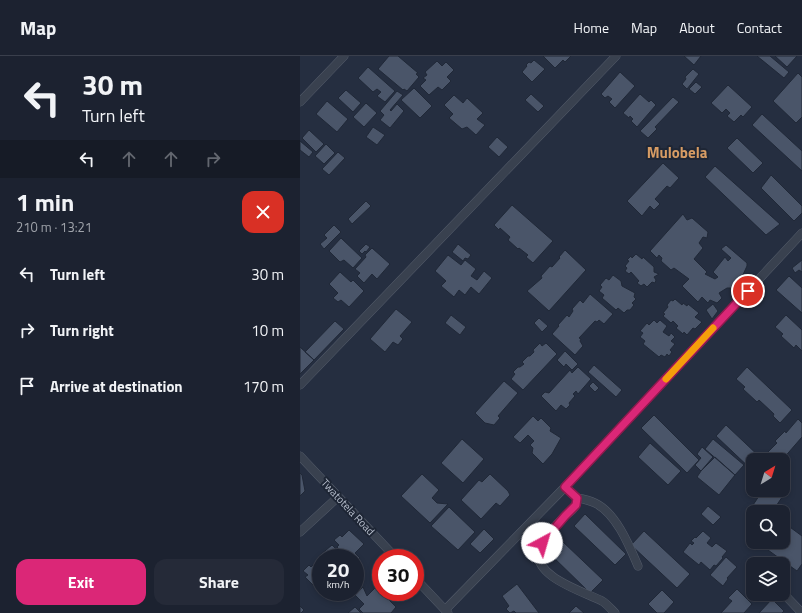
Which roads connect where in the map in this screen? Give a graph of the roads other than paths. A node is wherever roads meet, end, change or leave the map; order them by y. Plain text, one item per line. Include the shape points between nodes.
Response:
1 (344, 56) edge
2 (616, 56) edge
3 (300, 102) edge
4 (802, 233) edge
5 (300, 385) edge
6 (300, 456) edge
7 (565, 487) junction
8 (338, 496) junction
9 (577, 498) junction
10 (300, 532) edge
11 (388, 549) edge
12 (638, 566) dead end
13 (424, 587) edge
14 (790, 600) edge
15 (447, 611) edge
16 (615, 613) edge
17 (802, 613) edge

1 - 3 street
2 - 5 street
4 - 7 street
6 - 8 street, Twatotela Road
7 - 9 street
7 - 15 street
8 - 10 street
8 - 11 street, Twatotela Road
9 - 12 street via 597,503 603,508 621,529
9 - 16 street via 576,505 542,543 538,553 539,562 556,579 600,600
13 - 15 street
14 - 17 street

